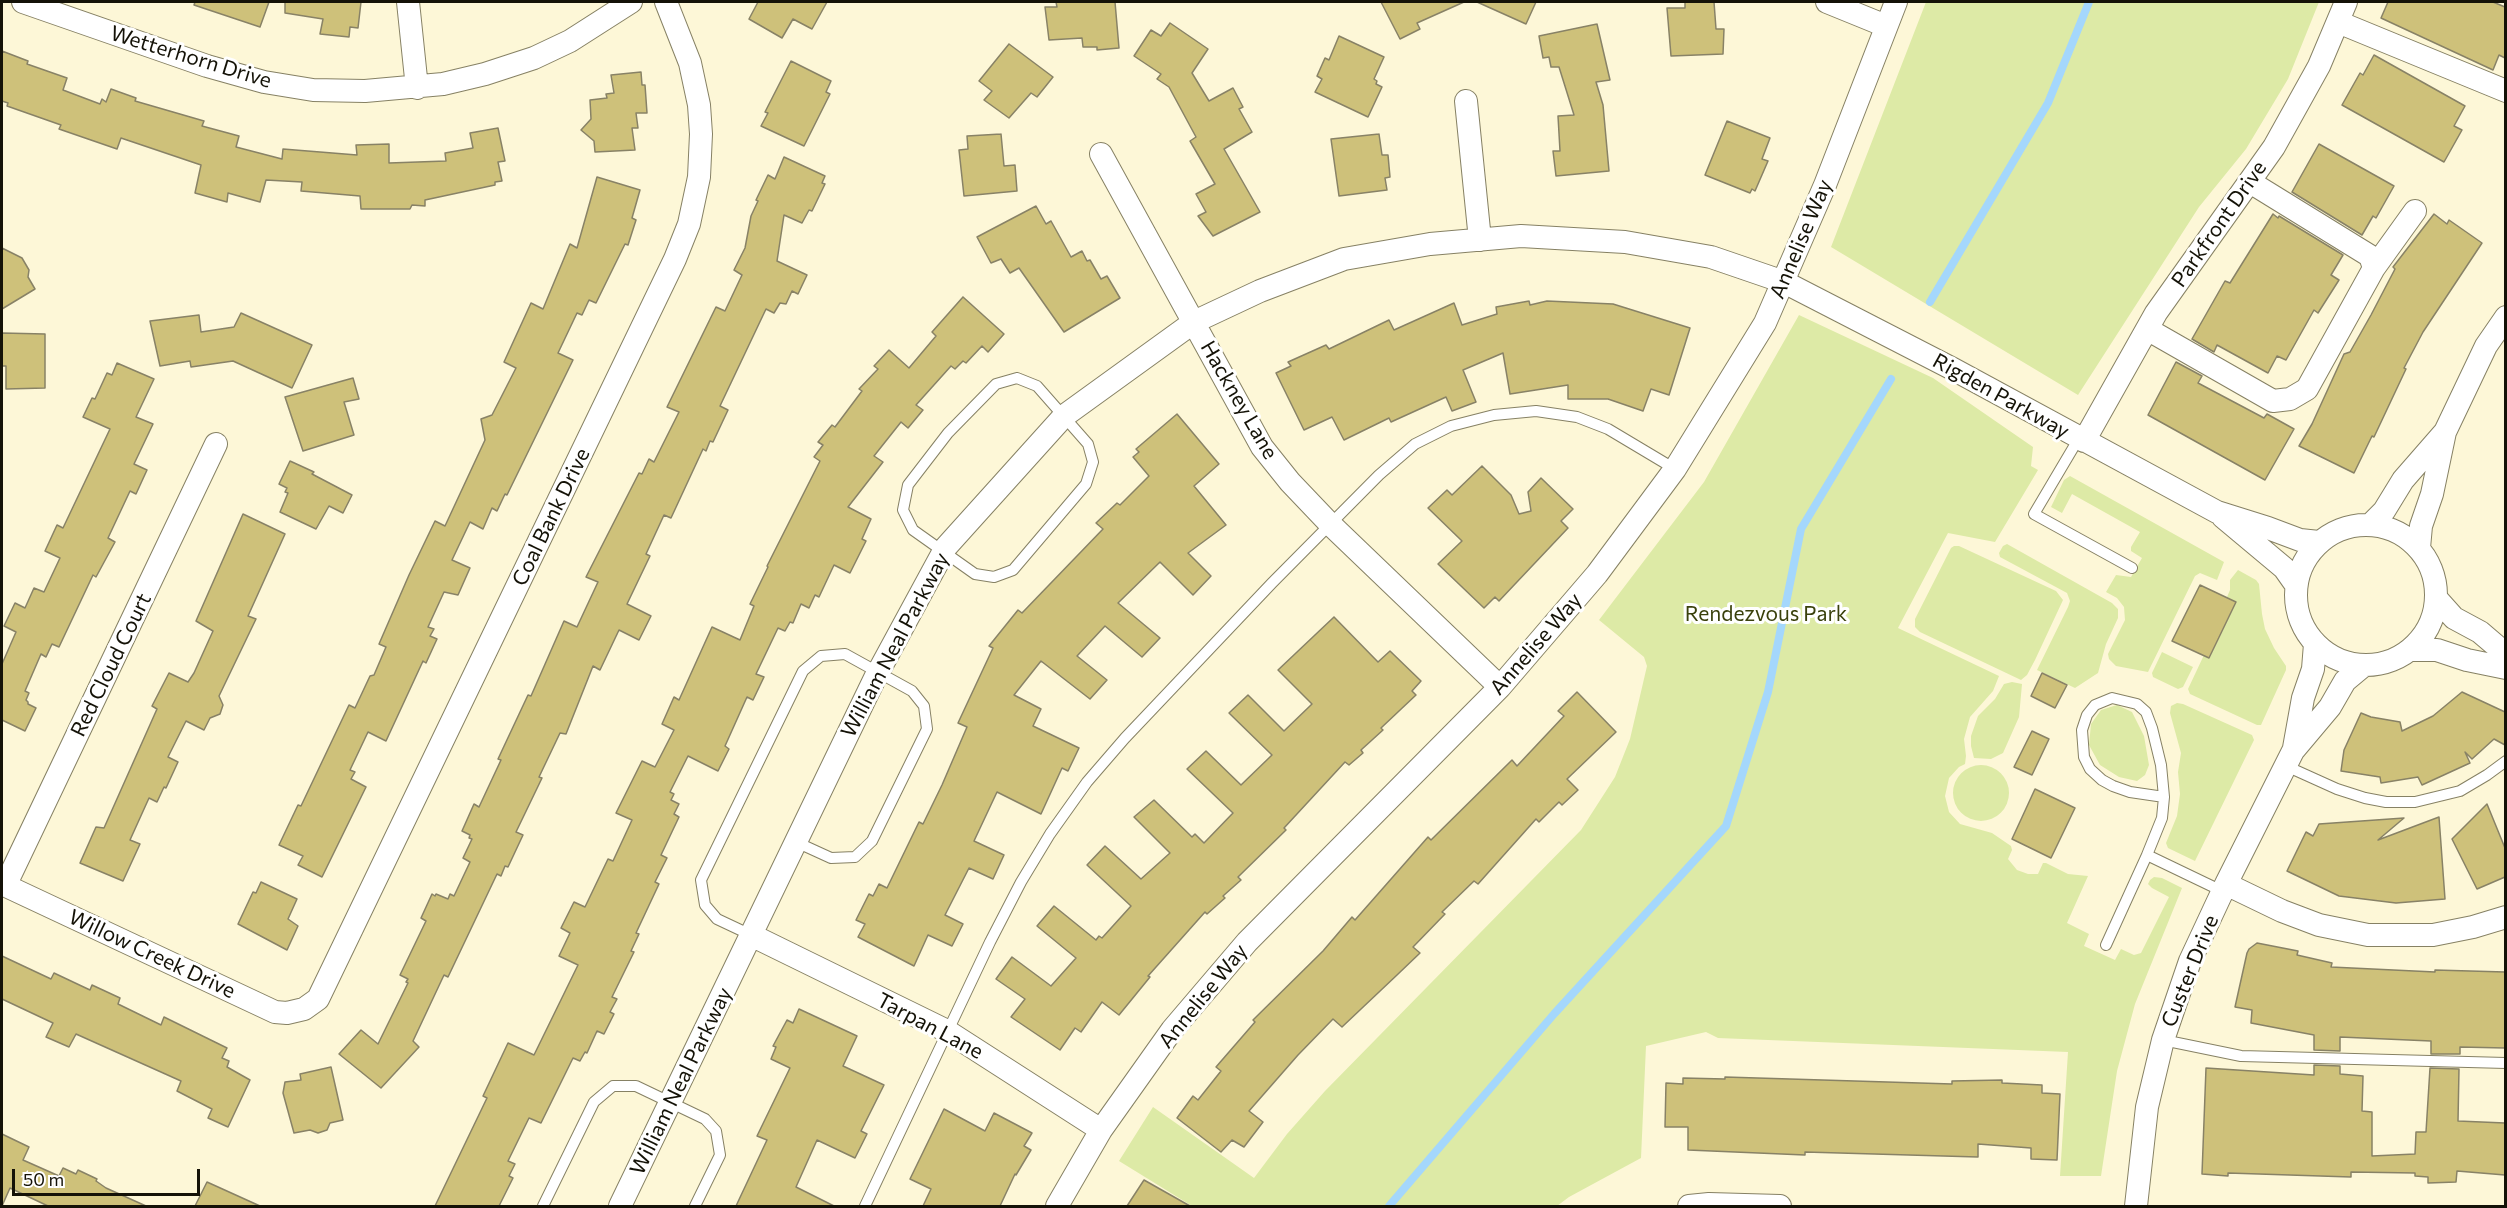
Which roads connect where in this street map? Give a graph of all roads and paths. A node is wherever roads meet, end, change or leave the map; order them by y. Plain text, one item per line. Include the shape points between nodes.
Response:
1 (23, 2) edge
2 (408, 2) edge
3 (631, 2) edge
4 (666, 2) edge
5 (1827, 2) edge
6 (1896, 2) edge
7 (2342, 12) edge
8 (1886, 26) junction
9 (417, 88) junction
10 (2505, 91) edge
11 (1466, 101) dead end
12 (1101, 154) dead end
13 (2250, 182) junction
14 (2415, 212) dead end
15 (1480, 240) junction
16 (2373, 268) junction
17 (1784, 282) junction
18 (2505, 317) edge
19 (1194, 322) junction
20 (2147, 329) junction
21 (1064, 416) junction
22 (2445, 432) junction
23 (2081, 440) junction
24 (216, 444) dead end
25 (1675, 469) junction
26 (2217, 512) junction
27 (1330, 524) junction
28 (2371, 524) junction
29 (2319, 542) junction
30 (2419, 548) junction
31 (944, 552) junction
32 (2132, 568) dead end
33 (2296, 585) junction
34 (2437, 599) junction
35 (2315, 644) junction
36 (2411, 650) junction
37 (2505, 654) edge
38 (2362, 666) junction
39 (2505, 668) edge
40 (878, 672) junction
41 (1500, 687) junction
42 (2290, 758) junction
43 (2505, 761) edge
44 (2163, 796) junction
45 (796, 842) junction
46 (2148, 855) junction
47 (3, 885) edge
48 (2224, 888) junction
49 (2505, 916) edge
50 (751, 935) junction
51 (2106, 945) dead end
52 (304, 1009) joint
53 (947, 1031) junction
54 (2163, 1040) junction
55 (2505, 1063) edge
56 (670, 1102) junction
57 (1101, 1130) junction
58 (543, 1206) edge
59 (620, 1206) edge
60 (695, 1206) edge
61 (865, 1206) edge
62 (1057, 1206) edge
63 (1689, 1206) edge
64 (1779, 1206) edge
65 (2136, 1206) edge

1 - 9 street, Wetterhorn Drive via 264,82 313,90
2 - 9 street
3 - 9 street, Wetterhorn Drive via 570,41 534,58 485,74
4 - 52 street, Coal Bank Drive via 690,63 699,105 699,177 689,224 326,984 318,999
5 - 8 street
6 - 8 street, Annelise Way
7 - 10 street
7 - 13 street, Parkfront Drive via 2297,106
8 - 17 street, Annelise Way
11 - 15 street
12 - 19 street, Hackney Lane
13 - 16 street via 2370,255
13 - 20 street, Parkfront Drive
14 - 16 street
15 - 17 street, William Neal Parkway via 1521,236 1625,242 1711,257
15 - 19 street, William Neal Parkway via 1344,259 1260,291
16 - 20 street via 2307,389 2290,399 2273,401
17 - 23 street, Rigden Parkway
17 - 25 street, Annelise Way via 1765,324
18 - 22 street via 2486,346
19 - 21 street, William Neal Parkway
19 - 27 street, Hackney Lane via 1262,447
20 - 23 street, Parkfront Drive
21 - 31 street, William Neal Parkway
21 - 31 lane via 1088,444 1093,462 1086,484 1013,570 994,577 975,574
21 - 31 lane via 1037,386 1017,378 996,384 948,433 908,485 903,510 913,530
22 - 28 street
22 - 30 street
23 - 26 street, Rigden Parkway
23 - 32 lane via 2034,514
24 - 47 street, Red Cloud Court
25 - 27 lane via 1608,429 1577,417 1536,411 1494,415 1451,426 1415,444
25 - 41 street, Annelise Way via 1597,574
26 - 29 street, Rigden Parkway via 2300,540
26 - 33 street, Rigden Parkway via 2284,568
27 - 41 street, Hackney Lane
27 - 53 lane via 1087,782 1020,882
28 - 29 street via 2352,526
28 - 30 street via 2405,536
29 - 33 street via 2308,555
30 - 34 street via 2433,572
31 - 40 street, William Neal Parkway
33 - 35 street via 2303,627
34 - 36 street via 2424,635
34 - 37 street via 2454,618 2480,632
35 - 38 street via 2329,655
35 - 42 street, Custer Drive via 2313,669
36 - 38 street via 2396,659
36 - 39 street via 2437,650
38 - 42 street, Custer Drive via 2345,681
40 - 45 street, William Neal Parkway
40 - 45 lane via 912,692 924,706 927,729 873,841 855,857 831,858
40 - 50 lane via 845,654 821,656 803,670 701,879 705,905 717,919
41 - 57 street, Annelise Way via 1246,942 1172,1030
42 - 43 lane via 2365,798 2386,802 2415,802 2460,791
42 - 48 street, Custer Drive
44 - 44 lane via 2161,765 2146,712 2137,704 2112,698 2095,705 2082,730 2084,757 2090,769 2113,786
44 - 46 lane via 2162,818
45 - 50 street, William Neal Parkway
46 - 48 lane
46 - 51 lane
47 - 52 street, Willow Creek Drive via 275,1012
48 - 49 street via 2319,925 2368,935 2433,935
48 - 54 street, Custer Drive via 2190,961
50 - 53 street, Tarpan Lane
50 - 56 street, William Neal Parkway
53 - 57 street, Tarpan Lane
53 - 61 lane
54 - 55 lane via 2241,1056
54 - 65 street, Custer Drive via 2147,1107
56 - 58 lane via 636,1086 613,1086 594,1102
56 - 59 street, William Neal Parkway
56 - 60 lane via 705,1119 716,1131 720,1155
57 - 62 street, Annelise Way
63 - 64 street

